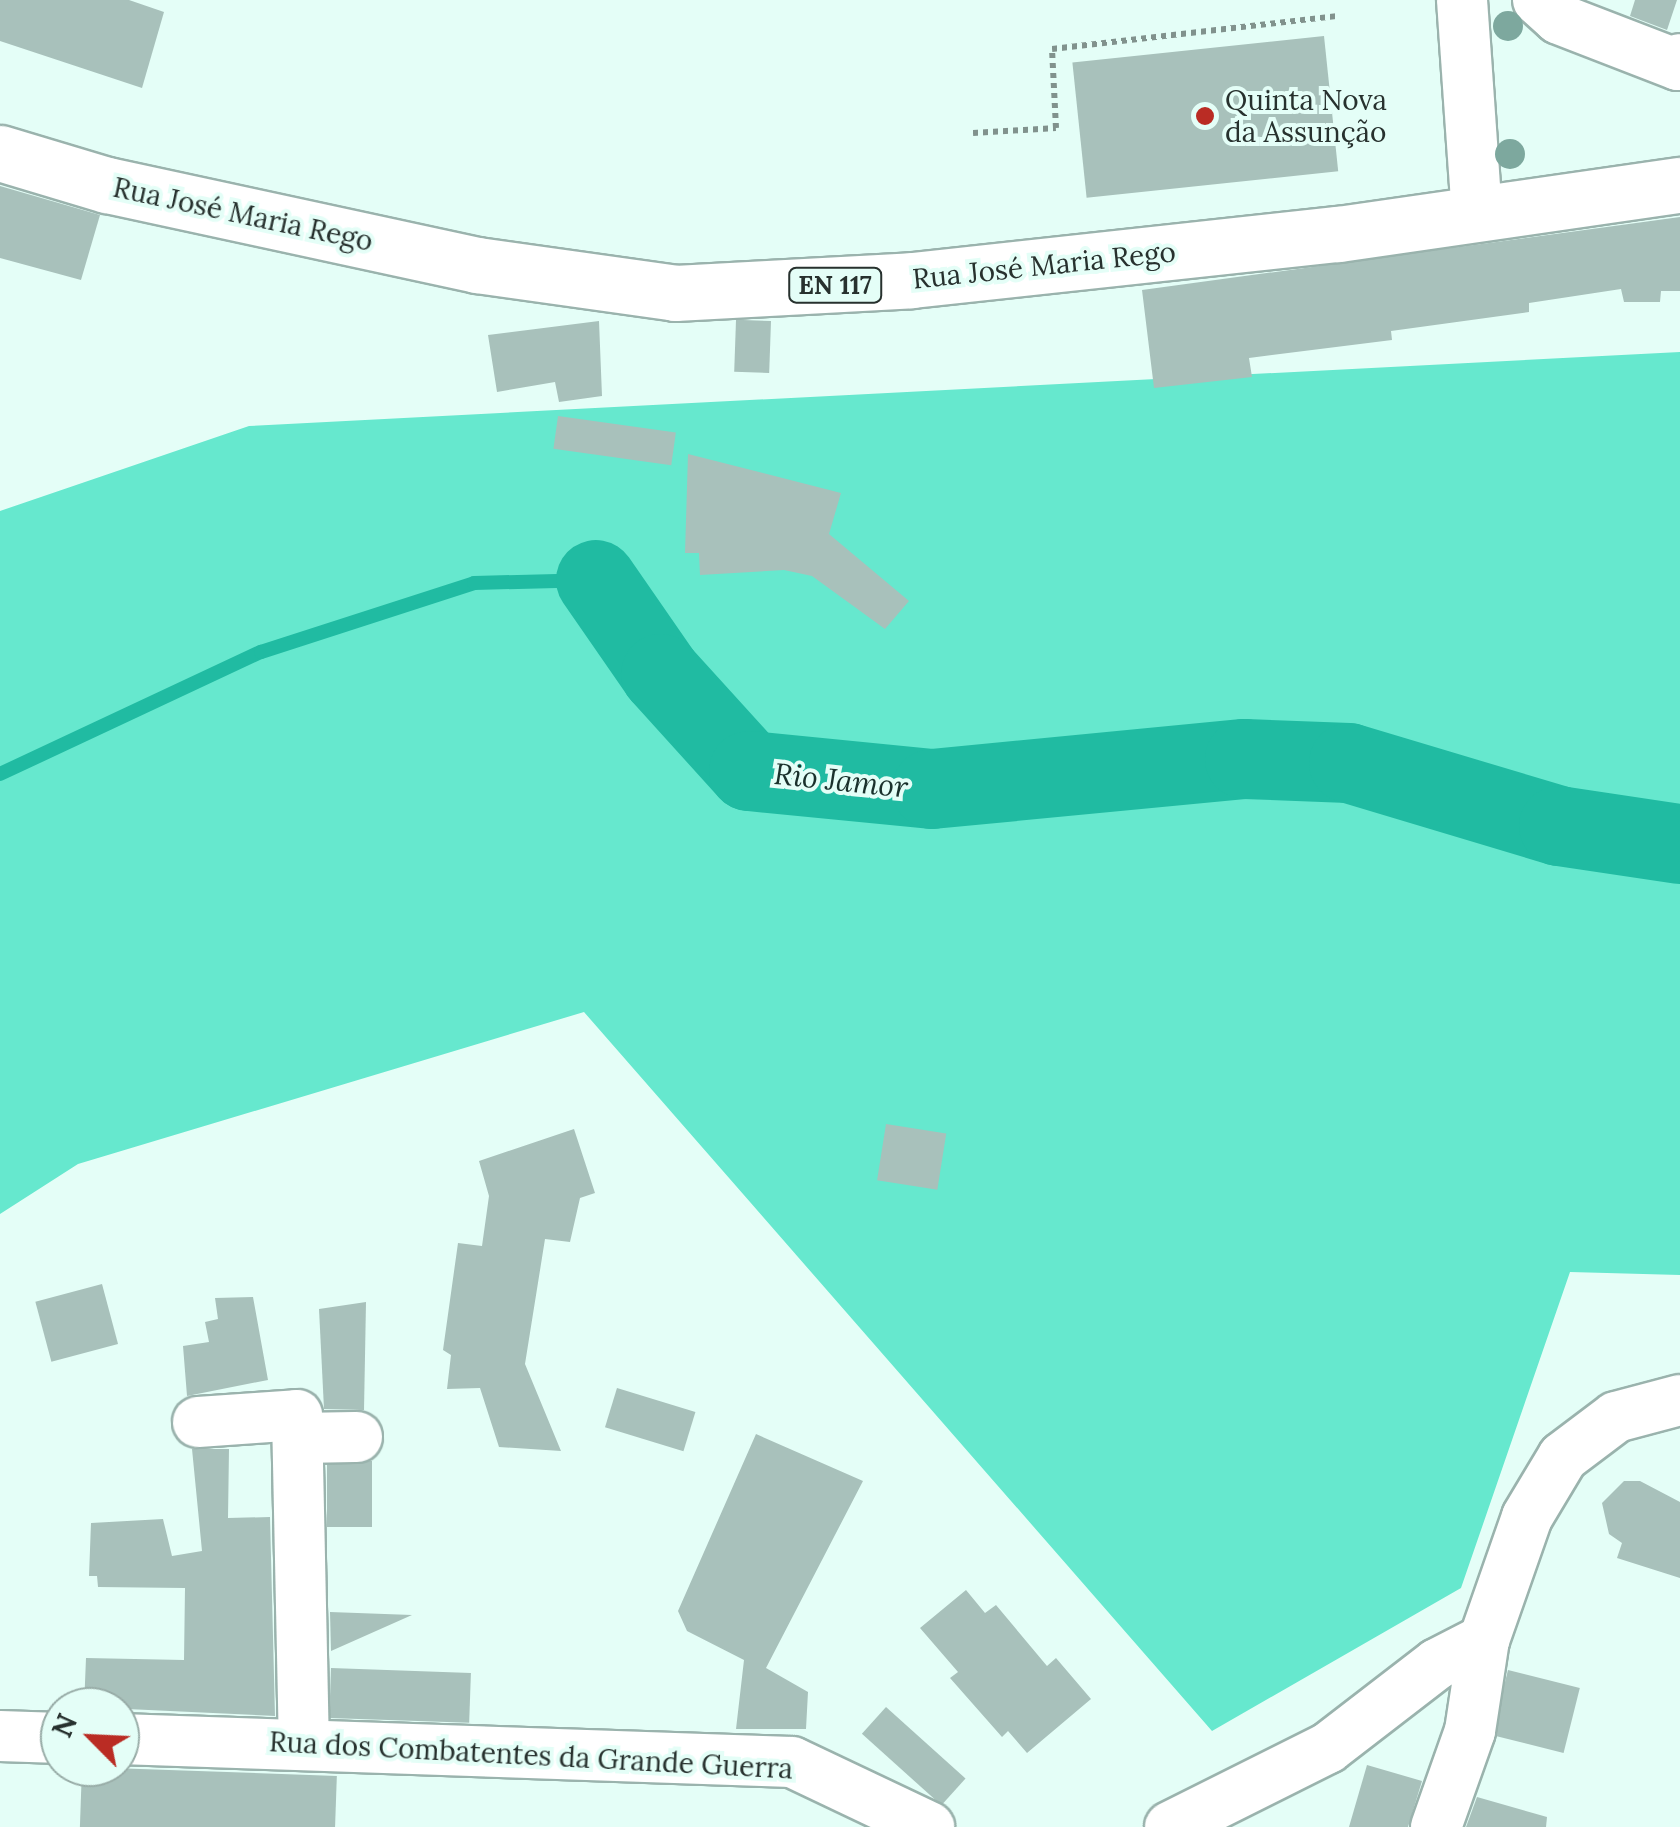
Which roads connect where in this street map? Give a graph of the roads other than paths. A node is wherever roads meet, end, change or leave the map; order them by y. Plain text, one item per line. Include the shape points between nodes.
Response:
1 (1462, 0) edge
2 (1538, 0) edge
3 (1680, 59) edge
4 (0, 153) edge
5 (1680, 186) edge
6 (1477, 213) junction
7 (1680, 1400) edge
8 (198, 1422) dead end
9 (356, 1437) dead end
10 (298, 1438) junction
11 (1484, 1640) junction
12 (0, 1736) edge
13 (40, 1737) edge
14 (140, 1739) edge
15 (304, 1742) junction
16 (930, 1827) edge
17 (1170, 1827) edge
18 (1436, 1827) edge

1 - 6 street
2 - 3 street via 1559,18 1678,65
4 - 6 main road, Rua José Maria Rego / EN 117 via 107,185 477,265 675,294 912,280
5 - 6 main road, Rua José Maria Rego / EN 117
7 - 11 street via 1616,1417 1564,1457 1527,1517
8 - 10 street via 297,1415
9 - 10 street
10 - 15 street
11 - 17 street via 1437,1664 1328,1748
11 - 18 street via 1470,1731
12 - 13 street
14 - 15 street, Rua dos Combatentes da Grande Guerra
15 - 16 street, Rua dos Combatentes da Grande Guerra via 792,1762

